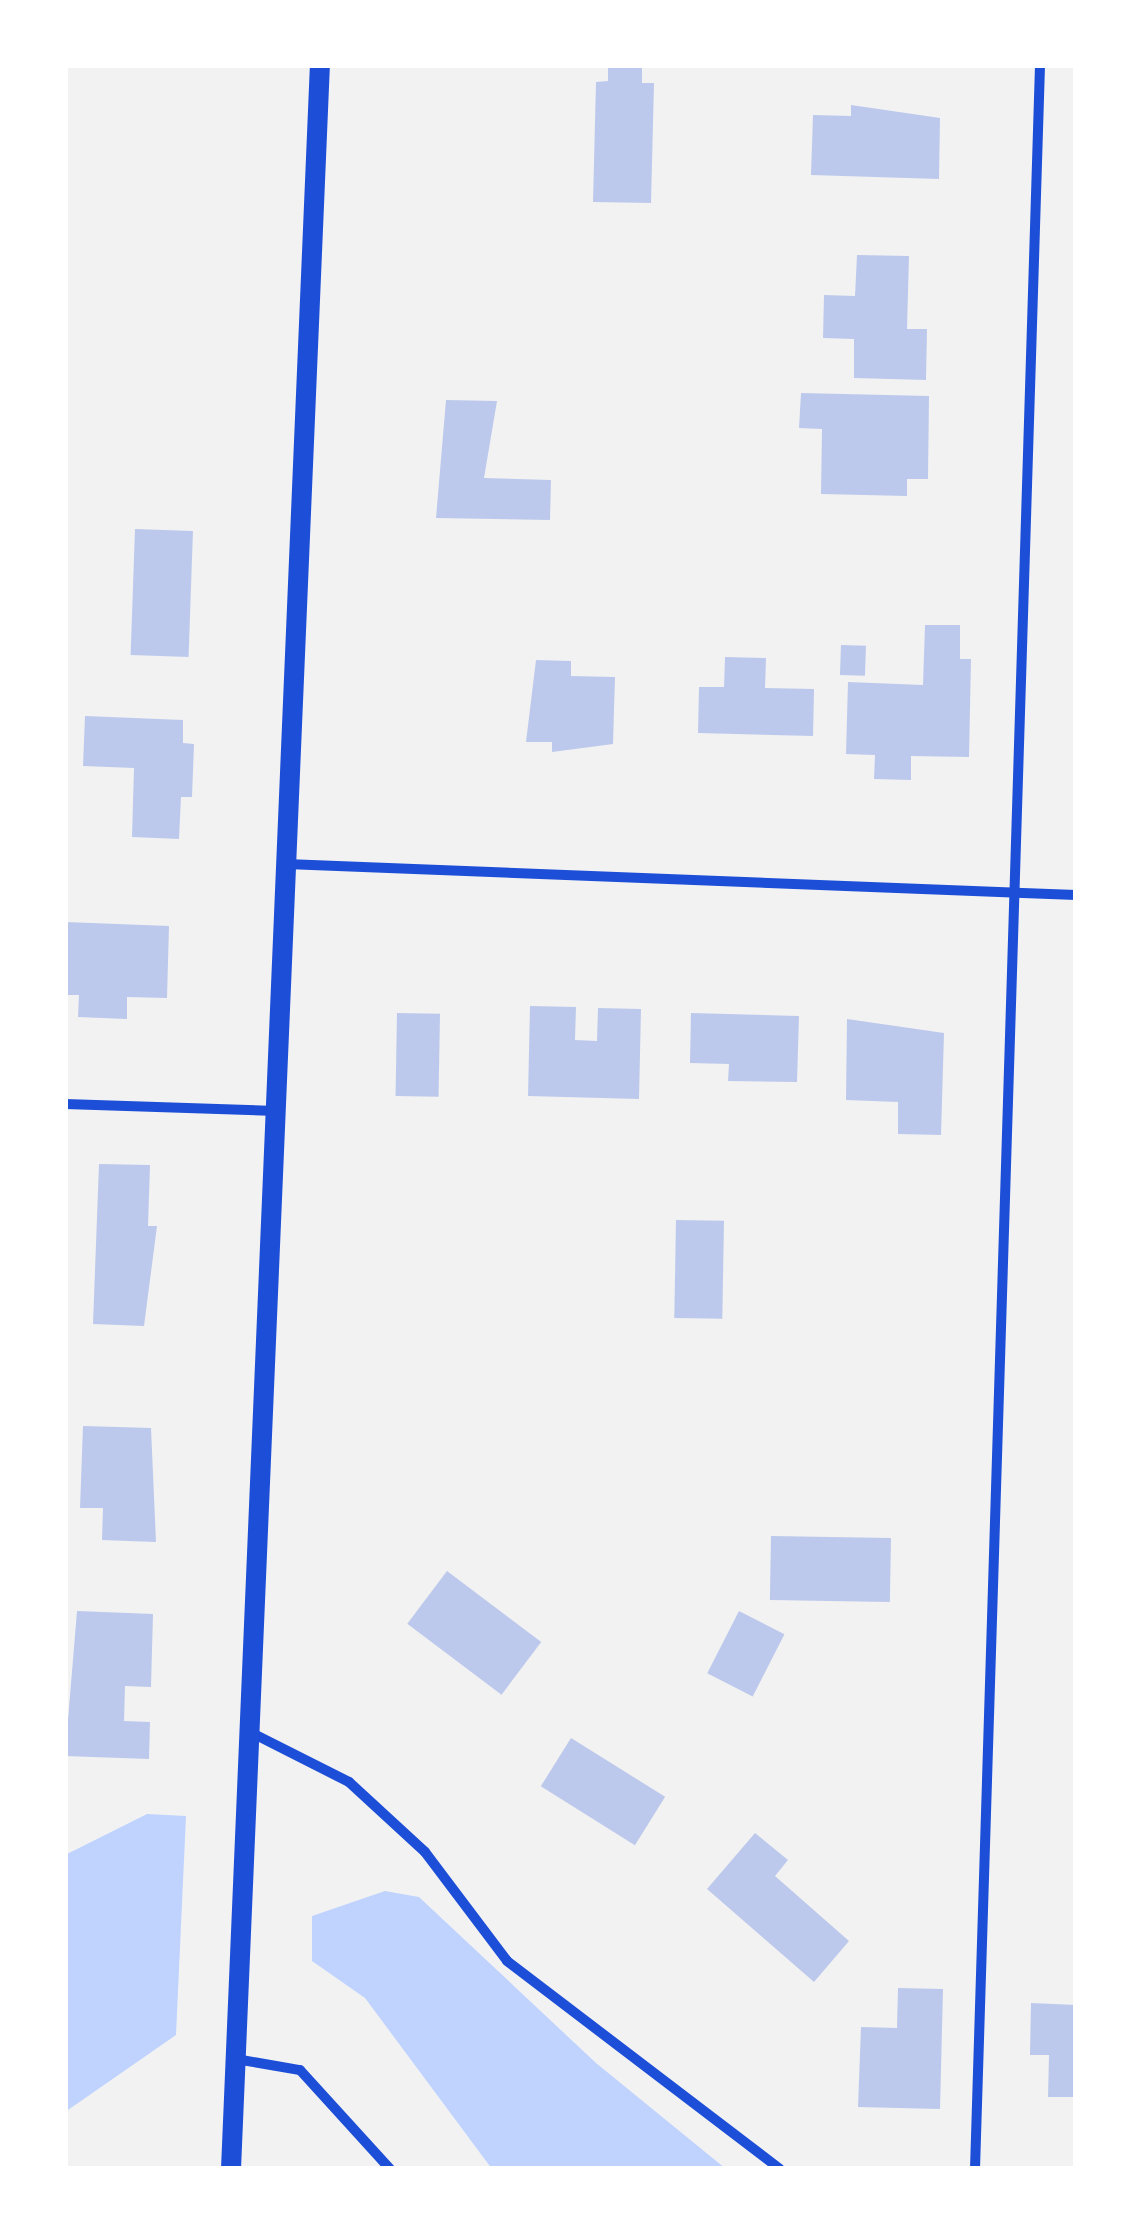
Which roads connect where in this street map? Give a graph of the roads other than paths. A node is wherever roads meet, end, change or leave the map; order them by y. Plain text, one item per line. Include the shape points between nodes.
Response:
1 (320, 65) edge
2 (1040, 65) edge
3 (286, 864) junction
4 (1013, 893) junction
5 (1076, 894) edge
6 (65, 1104) edge
7 (277, 1111) junction
8 (250, 1732) junction
9 (236, 2059) junction
10 (231, 2169) edge
11 (390, 2169) edge
12 (780, 2169) edge
13 (975, 2169) edge

1 - 3 main road
2 - 4 street
3 - 4 street
3 - 7 main road
4 - 5 street
4 - 13 street
6 - 7 street
7 - 8 main road
8 - 9 main road
8 - 12 street via 349,1782 425,1852 507,1960
9 - 10 main road
9 - 11 street via 300,2070

